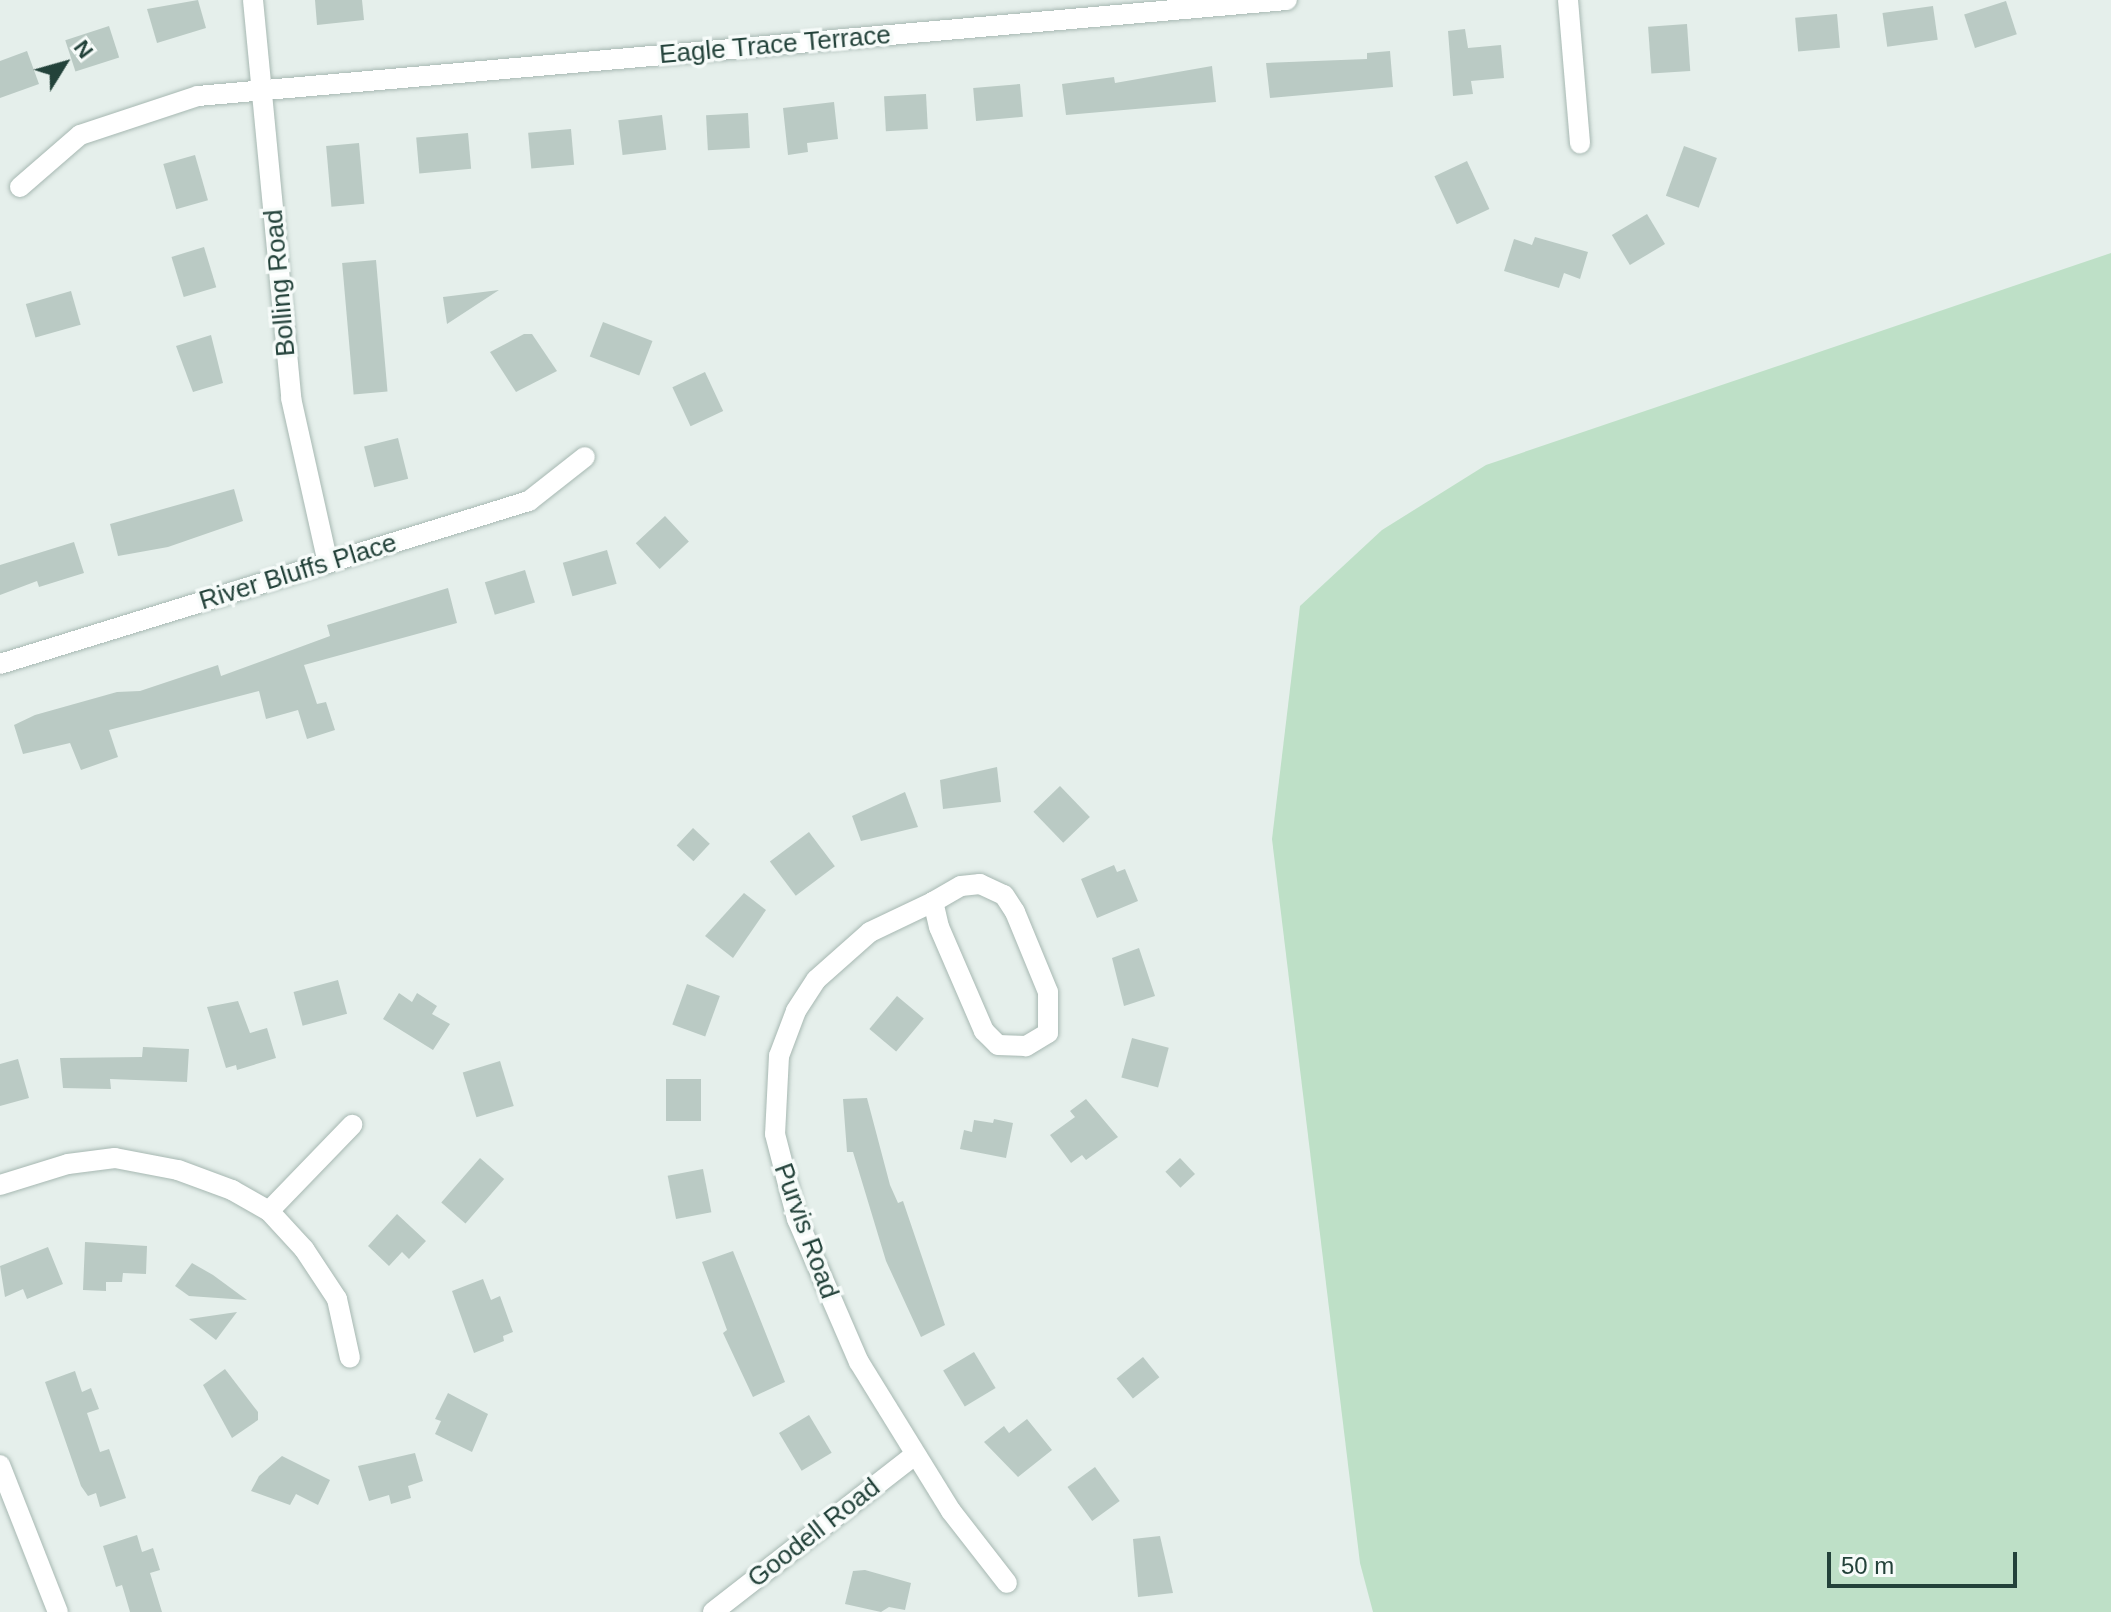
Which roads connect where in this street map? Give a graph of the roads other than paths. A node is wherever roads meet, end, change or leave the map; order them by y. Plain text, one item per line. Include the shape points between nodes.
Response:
1 (253, 0) edge
2 (1287, 0) edge
3 (1568, 0) edge
4 (1227, 3) edge
5 (262, 90) junction
6 (1580, 143) dead end
7 (20, 187) dead end
8 (585, 457) dead end
9 (328, 563) junction
10 (0, 664) edge
11 (933, 902) junction
12 (352, 1125) dead end
13 (0, 1185) edge
14 (269, 1211) junction
15 (350, 1358) dead end
16 (915, 1455) junction
17 (0, 1465) edge
18 (1007, 1583) dead end
19 (58, 1612) edge
20 (713, 1612) edge

1 - 5 street, Bolling Road
2 - 4 street, Eagle Trace Terrace
3 - 6 street
4 - 5 street, Eagle Trace Terrace
5 - 7 street, Eagle Trace Terrace via 198,96 80,135
5 - 9 street, Bolling Road via 291,398
8 - 9 street, River Bluffs Place via 529,501
9 - 10 street, River Bluffs Place
11 - 11 street, Purvis Road via 961,886 980,884 1004,895 1048,992 1050,1022 1042,1038 1016,1048 998,1045 984,1031
11 - 16 street, Purvis Road via 870,932 816,980 796,1011 779,1056 773,1103 778,1155 813,1260 859,1362
12 - 14 street
13 - 14 street via 68,1164 115,1158 178,1170
14 - 15 street via 304,1249 337,1299
16 - 18 street, Purvis Road
16 - 20 street, Goodell Road
17 - 19 street

